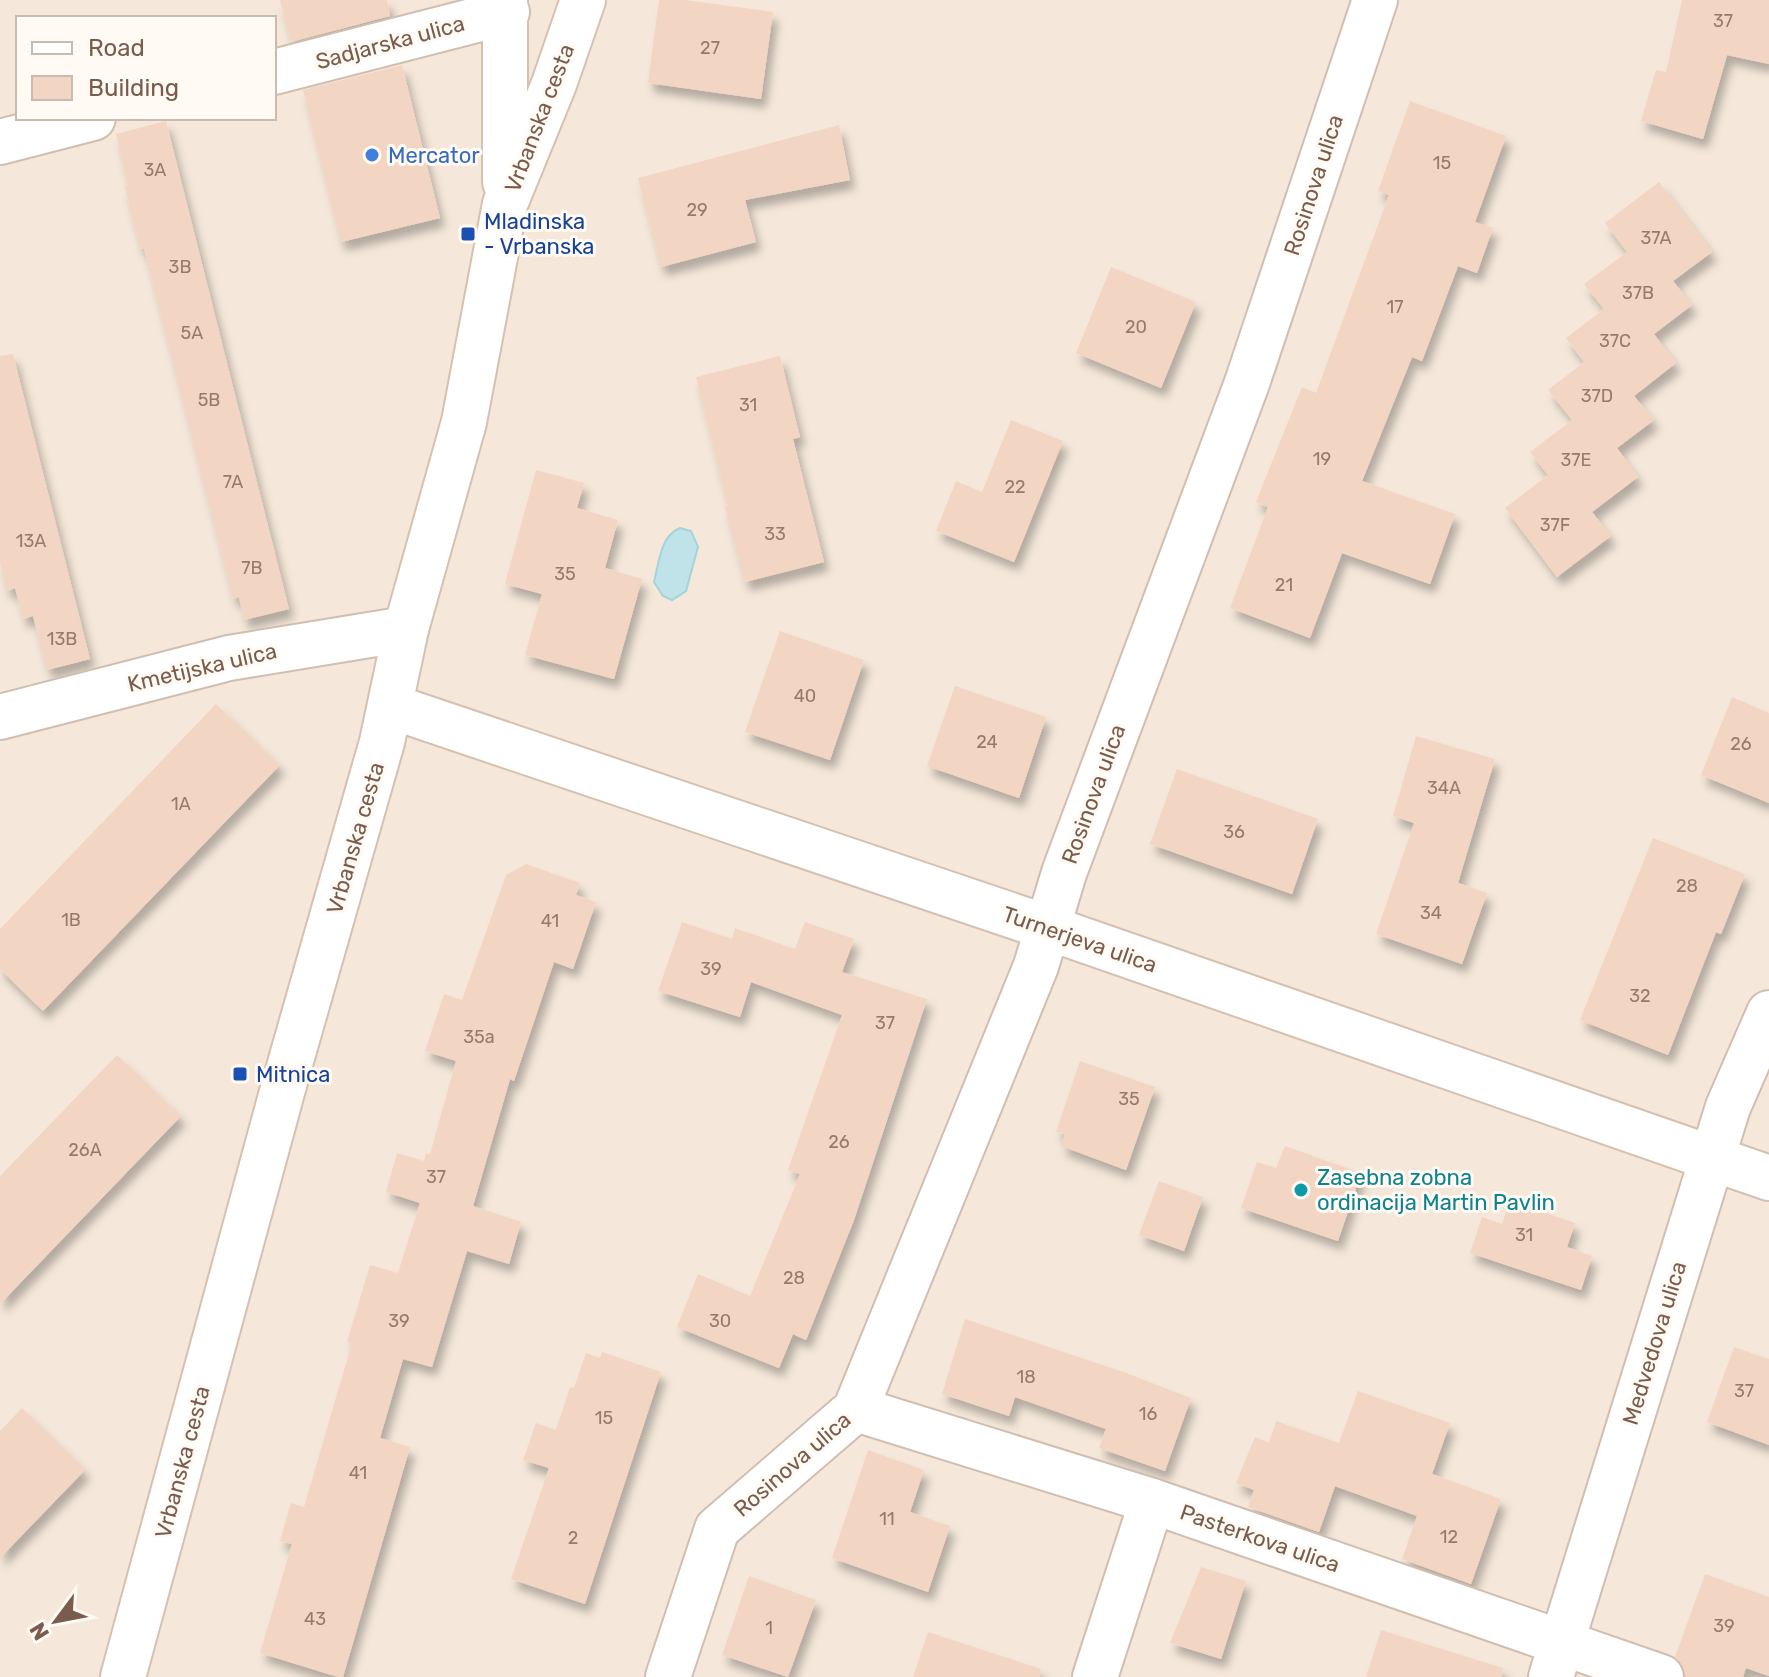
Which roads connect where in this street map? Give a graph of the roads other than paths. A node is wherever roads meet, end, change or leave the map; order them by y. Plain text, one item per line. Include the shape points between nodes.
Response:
1 (583, 0) edge
2 (1375, 0) edge
3 (506, 6) edge
4 (276, 71) edge
5 (85, 120) edge
6 (0, 142) edge
7 (505, 204) junction
8 (406, 629) junction
9 (390, 706) junction
10 (0, 717) edge
11 (1046, 927) junction
12 (1769, 1013) edge
13 (1711, 1160) junction
14 (1769, 1178) edge
15 (856, 1409) junction
16 (1152, 1501) junction
17 (1556, 1659) edge
18 (123, 1677) edge
19 (668, 1677) edge
20 (1095, 1677) edge
21 (1661, 1677) edge

1 - 7 street, Vrbanska cesta
2 - 11 street, Rosinova ulica via 1247,383
3 - 4 street, Sadjarska ulica
3 - 7 street
5 - 6 street
7 - 8 street, Vrbanska cesta via 464,422
8 - 9 street, Vrbanska cesta
8 - 10 street, Kmetijska ulica via 229,658
9 - 11 street, Turnerjeva ulica
9 - 18 street, Vrbanska cesta
11 - 13 street, Turnerjeva ulica
11 - 15 street, Rosinova ulica via 1036,966
12 - 13 street, Medvedova ulica
13 - 14 street, Turnerjeva ulica
13 - 17 street, Medvedova ulica
15 - 16 street, Pasterkova ulica
15 - 19 street, Rosinova ulica via 717,1529
16 - 17 street, Pasterkova ulica
16 - 20 street
17 - 21 street, Pasterkova ulica

